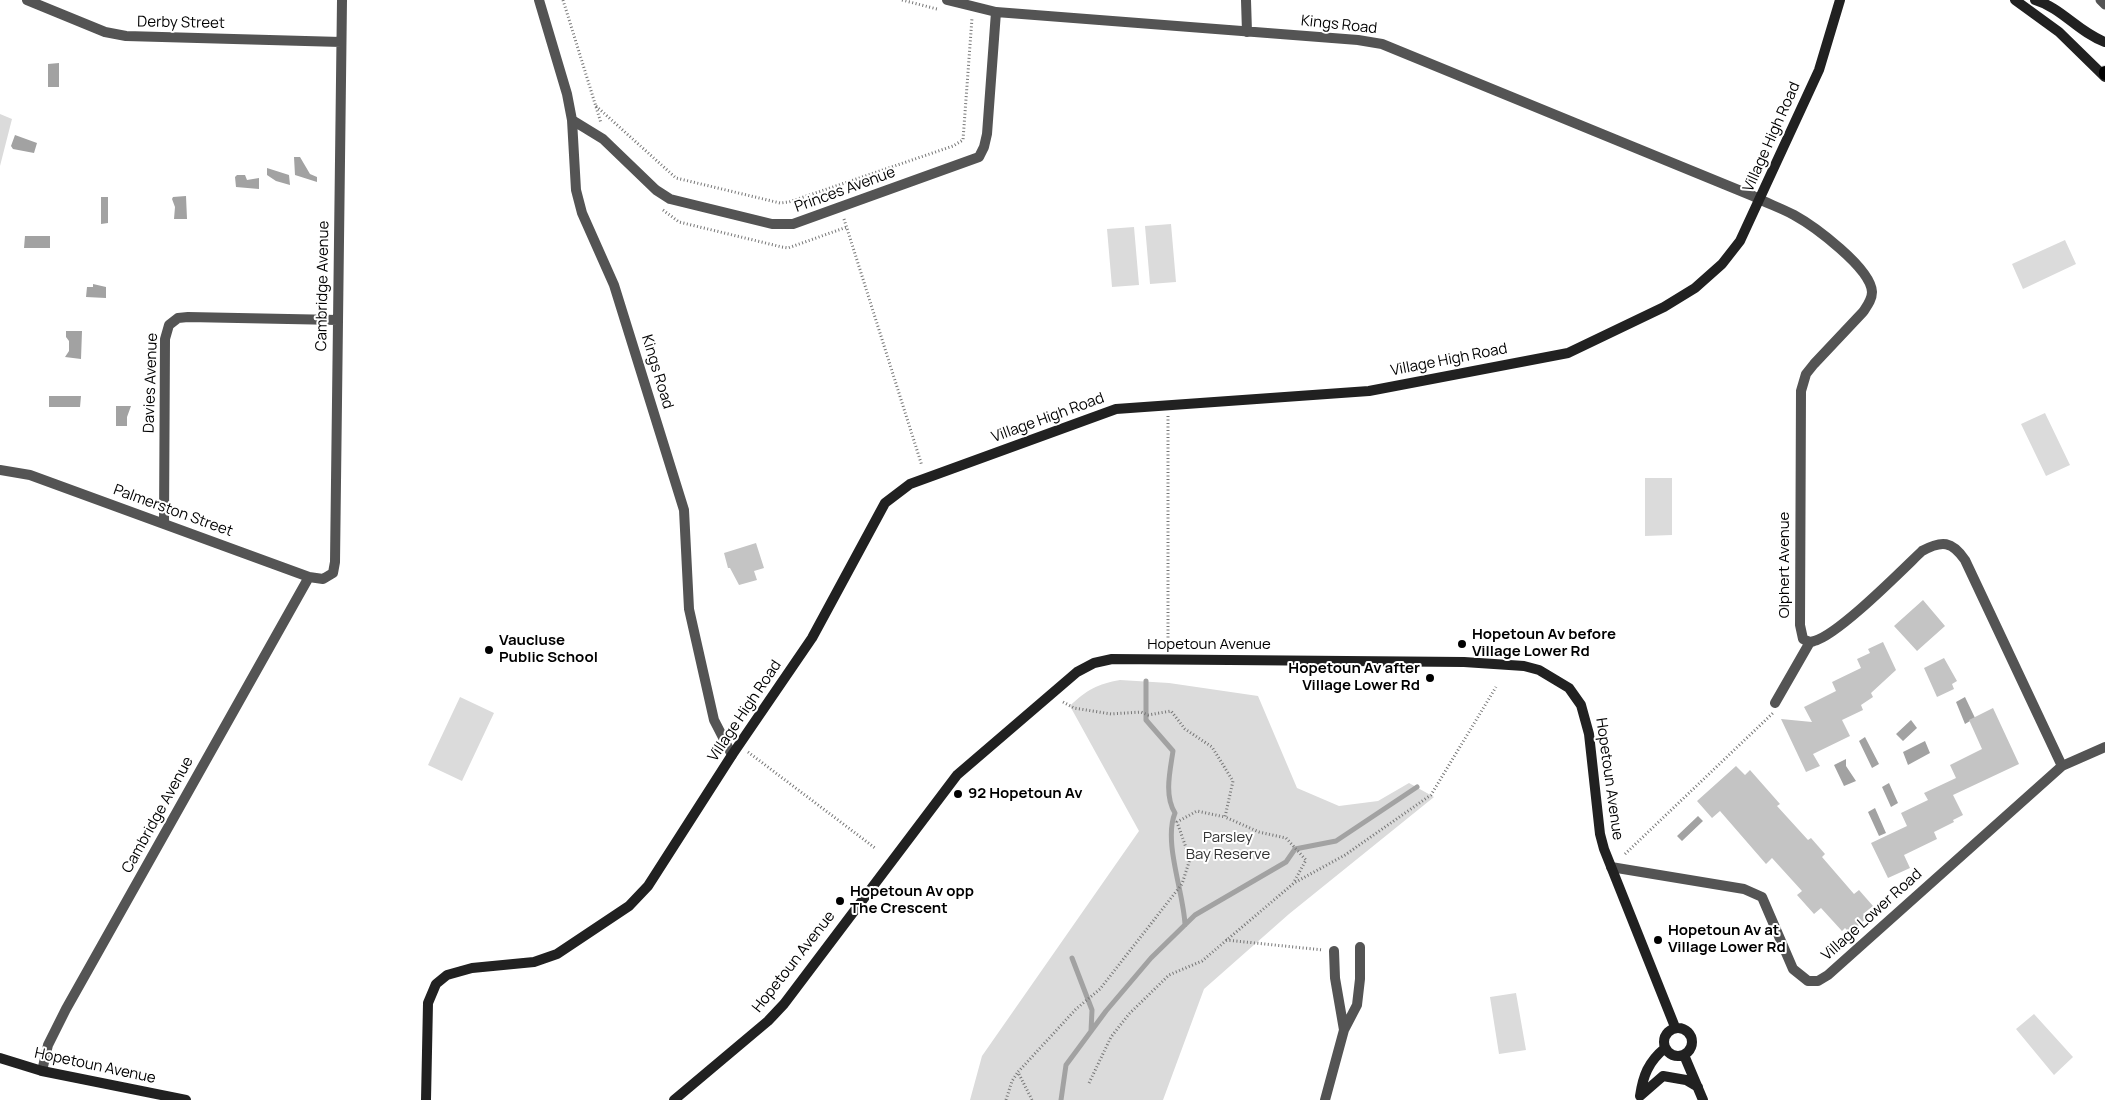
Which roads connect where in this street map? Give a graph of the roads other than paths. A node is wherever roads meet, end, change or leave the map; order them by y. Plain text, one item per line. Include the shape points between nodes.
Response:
1 (27, 0) edge
2 (342, 0) edge
3 (539, 0) edge
4 (947, 0) edge
5 (1246, 0) edge
6 (1840, 0) edge
7 (2015, 0) edge
8 (2035, 0) edge
9 (2100, 0) edge
10 (2105, 5) edge
11 (996, 12) junction
12 (1247, 32) junction
13 (341, 42) junction
14 (2105, 42) edge
15 (2105, 75) edge
16 (572, 120) junction
17 (1761, 200) junction
18 (338, 320) junction
19 (0, 470) edge
20 (164, 524) junction
21 (333, 573) joint
22 (309, 577) junction
23 (1810, 642) junction
24 (1775, 703) road end
25 (2105, 747) edge
26 (732, 755) junction
27 (2062, 766) junction
28 (1610, 867) junction
29 (1360, 947) dead end
30 (1334, 951) road end
31 (1675, 1027) junction
32 (1344, 1030) junction
33 (1665, 1048) junction
34 (1684, 1055) junction
35 (0, 1058) edge
36 (42, 1071) junction
37 (1698, 1087) junction
38 (1640, 1098) edge
39 (186, 1100) edge
40 (426, 1100) edge
41 (674, 1100) edge
42 (1325, 1100) edge
43 (1703, 1100) edge

1 - 13 street, Derby Street via 105,32 126,36
2 - 13 street, Cambridge Avenue
3 - 16 street, Kings Road
4 - 11 street, Kings Road
5 - 12 street
6 - 17 street, Village High Road via 1818,70
7 - 15 street via 2059,32
8 - 14 street via 2053,7 2088,34
9 - 10 lane
11 - 12 street, Kings Road
11 - 16 street, Princes Avenue via 986,134 979,157 782,226 670,199 656,190 603,139
12 - 17 street, Kings Road via 1382,44
13 - 18 street, Cambridge Avenue
16 - 26 street, Kings Road via 576,190 582,213 614,285 684,510 689,609 714,720
17 - 23 street, Olphert Avenue via 1796,216 1856,264 1865,274 1872,293 1863,312 1806,374 1801,391 1800,625 1803,638
17 - 26 street, Village High Road via 1732,253 1695,288 1568,353 1369,391 1116,409 910,484 885,503 812,638
18 - 20 street, Davies Avenue via 188,317 178,318 168,325 164,339
18 - 21 street, Cambridge Avenue
19 - 20 street, Palmerston Street via 30,475
20 - 22 street, Palmerston Street
21 - 22 street, Palmerston Street via 323,580
22 - 36 street, Cambridge Avenue via 66,1009 48,1045
23 - 24 street
23 - 27 street via 1839,628 1922,551 1934,544 1957,548
25 - 27 street, Village Lower Road
26 - 40 street, Village High Road via 648,886 629,906 557,954 534,962 472,968 447,975 436,984 428,1003
27 - 28 street, Village Lower Road via 1818,981 1808,982 1793,969 1762,897 1744,889
28 - 31 street, Hopetoun Avenue
28 - 41 street, Hopetoun Avenue via 1600,834 1589,734 1581,705 1569,688 1539,670 1464,662 1103,660 1072,676 957,775 784,1004
29 - 32 street via 1357,1005
30 - 32 street via 1336,988
31 - 33 street via 1665,1035
31 - 34 street via 1684,1029 1692,1040
32 - 42 street
33 - 34 street via 1675,1056
33 - 38 street via 1648,1067
34 - 37 street
35 - 36 street, Hopetoun Avenue
36 - 39 street, Hopetoun Avenue
37 - 38 street via 1686,1080 1662,1076
37 - 43 street

